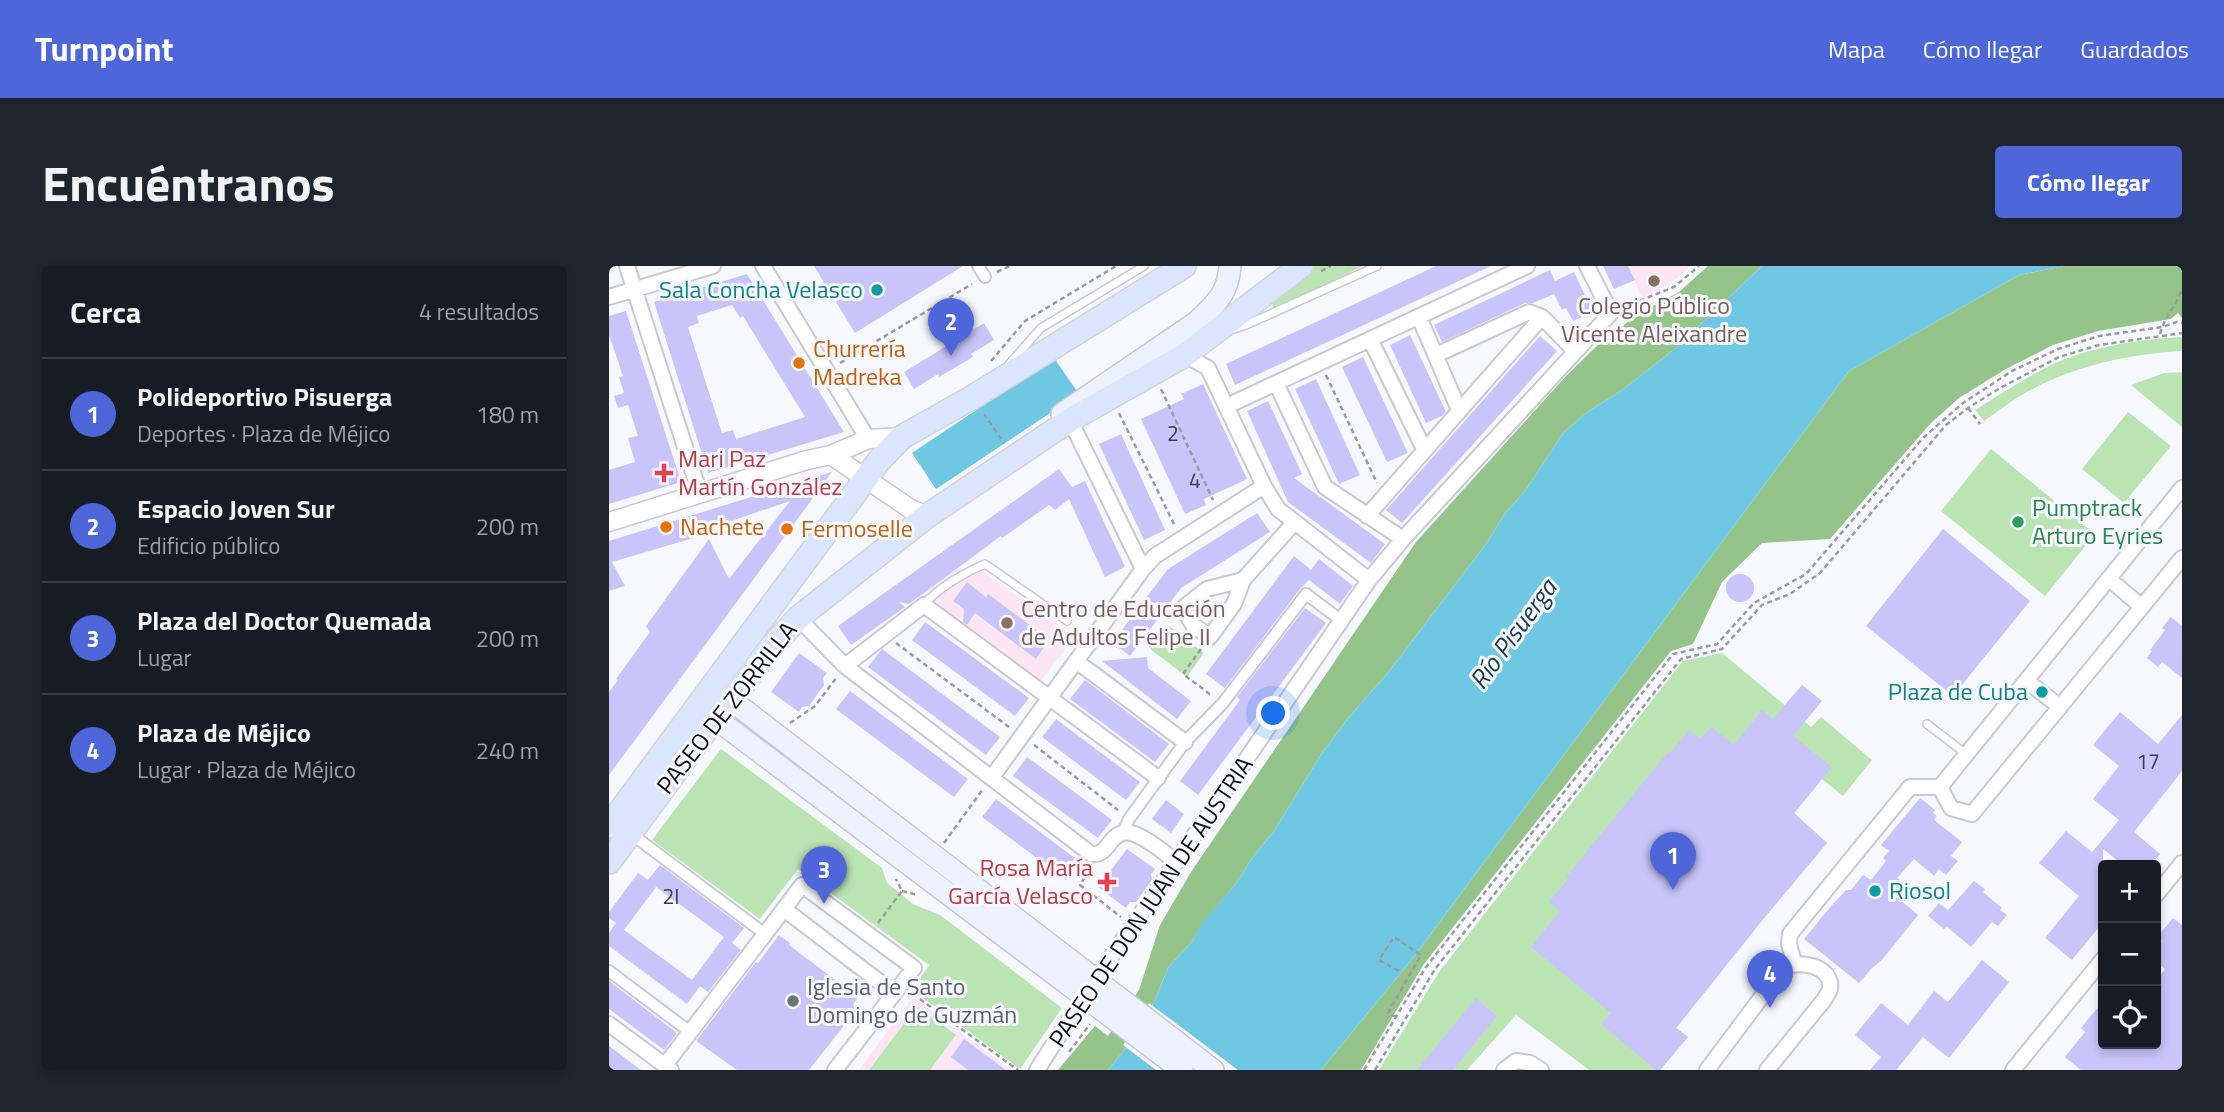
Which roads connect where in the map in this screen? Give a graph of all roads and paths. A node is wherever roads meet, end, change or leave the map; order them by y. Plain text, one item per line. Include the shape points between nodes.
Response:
1 (627, 266) edge
2 (713, 266) edge
3 (763, 266) edge
4 (978, 266) edge
5 (1010, 266) edge
6 (1144, 266) edge
7 (1230, 266) edge
8 (1331, 266) edge
9 (1377, 266) edge
10 (1527, 266) edge
11 (1587, 266) edge
12 (1699, 266) edge
13 (1178, 267) edge
14 (1309, 269) edge
15 (985, 277) junction
16 (2182, 288) edge
17 (635, 289) junction
18 (609, 297) edge
19 (1611, 313) junction
20 (1419, 317) junction
21 (1542, 317) junction
22 (2182, 323) edge
23 (2162, 327) junction
24 (2182, 333) edge
25 (1213, 335) junction
26 (2160, 335) junction
27 (1370, 340) junction
28 (1575, 351) junction
29 (1185, 355) junction
30 (1436, 355) junction
31 (1321, 362) junction
32 (837, 365) dead end
33 (1154, 374) junction
34 (1276, 383) junction
35 (991, 385) junction
36 (1111, 397) junction
37 (1227, 407) junction
38 (980, 408) dead end
39 (1968, 408) junction
40 (1459, 410) junction
41 (1070, 420) junction
42 (1980, 424) dead end
43 (902, 437) junction
44 (868, 439) junction
45 (1005, 444) dead end
46 (1424, 449) junction
47 (831, 455) junction
48 (997, 468) junction
49 (867, 478) junction
50 (1264, 486) junction
51 (2182, 488) edge
52 (700, 494) junction
53 (1383, 497) junction
54 (1219, 513) junction
55 (927, 516) junction
56 (1367, 516) junction
57 (609, 522) edge
58 (1294, 523) junction
59 (1181, 539) junction
60 (1403, 539) junction
61 (2182, 558) edge
62 (1143, 569) junction
63 (2109, 579) junction
64 (1244, 580) junction
65 (1369, 580) junction
66 (924, 605) junction
67 (2142, 607) junction
68 (798, 618) junction
69 (1067, 621) dead end
70 (1342, 621) junction
71 (885, 635) junction
72 (1210, 637) junction
73 (1076, 661) junction
74 (845, 666) junction
75 (2028, 681) junction
76 (706, 696) junction
77 (1049, 698) junction
78 (731, 700) junction
79 (1223, 703) junction
80 (2060, 707) junction
81 (715, 718) junction
82 (1927, 724) dead end
83 (774, 734) junction
84 (1022, 736) junction
85 (1185, 742) junction
86 (1967, 754) junction
87 (992, 777) junction
88 (1157, 778) junction
89 (1940, 787) junction
90 (617, 817) edge
91 (1129, 819) junction
92 (1123, 833) junction
93 (1098, 855) junction
94 (934, 857) junction
95 (609, 862) edge
96 (1177, 862) junction
97 (2182, 864) edge
98 (893, 872) dead end
99 (2161, 889) edge
100 (784, 909) junction
101 (1133, 926) junction
102 (765, 934) junction
103 (870, 934) junction
104 (1794, 963) junction
105 (2098, 965) edge
106 (609, 971) edge
107 (1401, 972) dead end
108 (1090, 988) junction
109 (897, 989) junction
110 (1108, 1011) junction
111 (1396, 1017) junction
112 (609, 1024) edge
113 (690, 1031) junction
114 (1067, 1053) dead end
115 (668, 1068) edge
116 (835, 1070) edge
117 (1018, 1070) edge
118 (1037, 1070) edge
119 (1182, 1070) edge
120 (1213, 1070) edge
121 (1364, 1070) edge
122 (1375, 1070) edge
123 (1504, 1070) edge
124 (1541, 1070) edge
125 (1707, 1070) edge
126 (1767, 1070) edge
127 (2013, 1070) edge

1 - 17 street
2 - 17 street
3 - 44 street
4 - 15 street
5 - 15 path
6 - 35 lane, PASEO DE ZORRILLA via 1041,328
7 - 48 main road, PASEO DE ZORRILLA via 1229,283 1197,322 1009,450
8 - 14 path
9 - 25 lane, PASEO DE ZORRILLA via 1246,325
10 - 20 street
11 - 19 street
12 - 19 path via 1674,287
13 - 35 main road, PASEO DE ZORRILLA
14 - 25 main road, PASEO DE ZORRILLA
15 - 32 path
16 - 23 path
17 - 18 street
17 - 52 street
19 - 28 street, PASEO DE DON JUAN DE AUSTRIA
20 - 27 street
20 - 30 street
21 - 28 street
21 - 30 street via 1529,312
21 - 40 street
22 - 23 path
23 - 26 path
23 - 111 path via 2099,336 2058,349 2012,371 1963,403 1924,437 1806,575 1754,603 1717,644 1673,653 1426,967
24 - 26 path
25 - 29 main road, PASEO DE ZORRILLA
26 - 39 path via 2059,357
27 - 31 street
27 - 46 street
28 - 60 street, PASEO DE DON JUAN DE AUSTRIA
29 - 33 main road, PASEO DE ZORRILLA
29 - 37 street via 1207,368
30 - 40 street
31 - 34 street
31 - 53 path
33 - 36 main road, PASEO DE ZORRILLA
33 - 54 path
34 - 37 street
34 - 56 street via 1325,487
35 - 43 main road, PASEO DE ZORRILLA
36 - 41 main road, PASEO DE ZORRILLA
36 - 59 path
37 - 50 street
38 - 45 path
39 - 42 path
39 - 122 path via 1947,425 1820,573 1790,594 1762,605 1722,649 1681,659 1435,969
40 - 46 street
41 - 48 main road, PASEO DE ZORRILLA
41 - 62 street
43 - 44 street
43 - 49 main road, PASEO DE ZORRILLA
44 - 47 street
46 - 53 street
47 - 49 street
47 - 52 street
48 - 55 main road, PASEO DE ZORRILLA
49 - 55 street
49 - 76 main road, PASEO DE ZORRILLA
50 - 54 street
50 - 58 street via 1278,509
51 - 63 street
52 - 57 street
53 - 56 street
54 - 59 street
55 - 68 main road, PASEO DE ZORRILLA
56 - 60 street
58 - 64 street
58 - 65 street
59 - 62 street
60 - 65 street, PASEO DE DON JUAN DE AUSTRIA
61 - 67 street
62 - 73 street
63 - 67 street
63 - 75 street
64 - 72 street via 1234,604
64 - 72 street via 1207,589 1183,608 1193,625
65 - 70 street, PASEO DE DON JUAN DE AUSTRIA
66 - 69 lane via 937,591 985,564
66 - 71 street
66 - 77 street
67 - 80 street
68 - 74 street
68 - 78 main road, PASEO DE ZORRILLA
70 - 79 street via 1306,594
70 - 96 street, PASEO DE DON JUAN DE AUSTRIA
71 - 74 street
71 - 84 path
72 - 79 path via 1183,674
73 - 77 street
73 - 85 street
74 - 83 path via 815,706
74 - 87 street
75 - 80 street
75 - 86 street
76 - 78 main road
76 - 81 main road
76 - 90 main road, PASEO DE ZORRILLA
77 - 84 street
77 - 88 street
78 - 81 main road, PASEO DE ZORRILLA
78 - 83 main road
79 - 85 street
80 - 89 street via 1972,814 1951,808
81 - 90 main road, PASEO DE ZORRILLA
81 - 108 main road
82 - 86 lane
83 - 94 main road
84 - 87 street
84 - 91 path
85 - 88 street
86 - 89 street
87 - 93 street via 1085,850
87 - 94 path
88 - 91 street
89 - 104 street via 1910,787 1790,934
90 - 95 main road, PASEO DE ZORRILLA
90 - 102 street
91 - 92 street
92 - 93 street
92 - 96 street via 1143,838
93 - 101 path via 1080,885
94 - 108 main road
96 - 101 street, PASEO DE DON JUAN DE AUSTRIA
97 - 99 street
98 - 103 path via 902,891
100 - 102 street
100 - 103 street via 802,885
100 - 109 street
101 - 108 street, PASEO DE DON JUAN DE AUSTRIA
102 - 113 street
103 - 109 street via 914,968
104 - 125 street via 1784,967
104 - 126 street via 1818,967 1830,989
105 - 127 street
106 - 113 street
107 - 111 path via 1379,960 1394,937 1421,955 1388,1013
108 - 110 main road
108 - 118 street, PASEO DE DON JUAN DE AUSTRIA
109 - 116 street
109 - 117 path
110 - 114 path
110 - 119 main road
110 - 120 main road
111 - 121 path
112 - 115 street
113 - 115 street
123 - 124 street via 1516,1061

